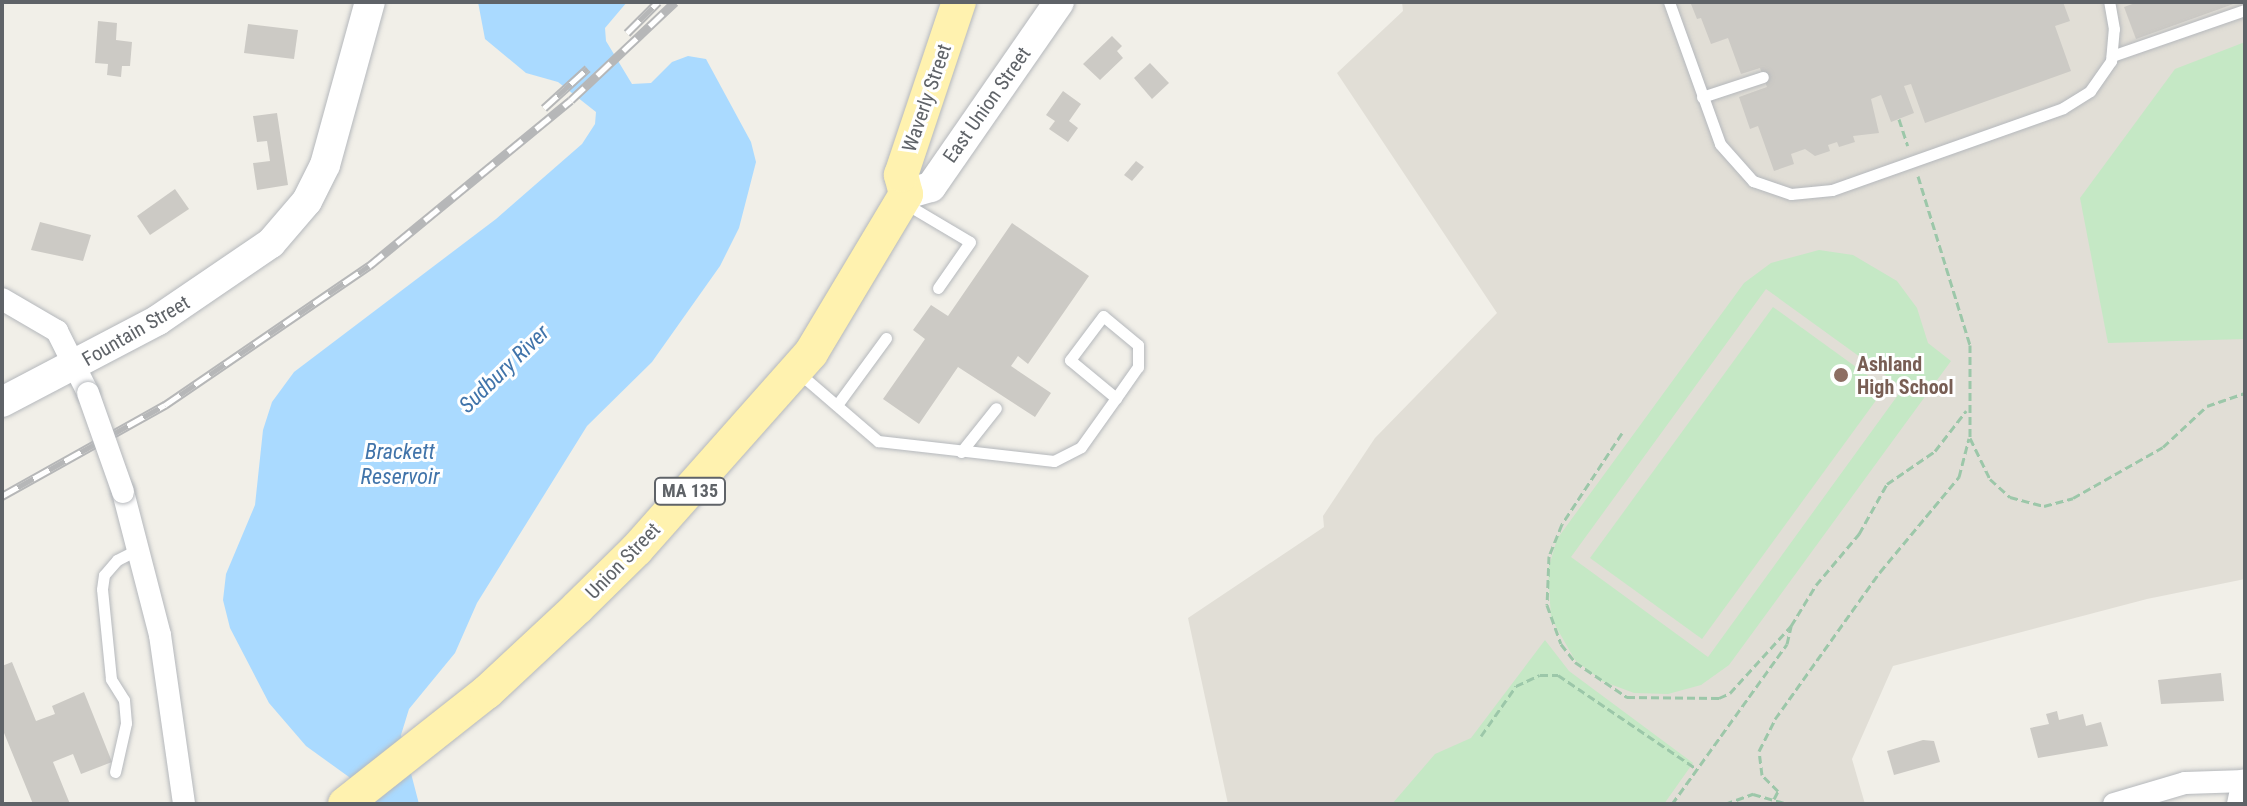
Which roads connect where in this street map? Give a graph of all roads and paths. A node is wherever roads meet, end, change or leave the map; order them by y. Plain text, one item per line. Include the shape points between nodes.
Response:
1 (370, 2) edge
2 (959, 2) edge
3 (1059, 2) edge
4 (1669, 2) edge
5 (2109, 2) edge
6 (2245, 10) edge
7 (2112, 56) junction
8 (1763, 77) dead end
9 (1702, 97) junction
10 (1899, 119) dead end
11 (1913, 161) junction
12 (904, 197) junction
13 (938, 288) dead end
14 (2, 299) edge
15 (886, 338) dead end
16 (796, 371) junction
17 (81, 379) junction
18 (2245, 393) edge
19 (1116, 398) junction
20 (2, 402) edge
21 (837, 405) junction
22 (996, 408) dead end
23 (1968, 408) junction
24 (1622, 433) dead end
25 (1970, 438) junction
26 (961, 452) junction
27 (140, 549) junction
28 (1791, 626) junction
29 (1481, 736) dead end
30 (1697, 769) junction
31 (115, 772) dead end
32 (2244, 781) edge
33 (1774, 799) junction
34 (347, 802) edge
35 (184, 804) edge
36 (1672, 804) edge
37 (1725, 804) edge
38 (1787, 804) edge
39 (2114, 804) edge
40 (2238, 804) edge

1 - 17 street, Fountain Street via 325,165 297,214 227,278
2 - 12 main road, Waverly Street / MA 135 via 901,175
3 - 12 street, East Union Street via 931,187
4 - 9 lane
5 - 7 lane
6 - 7 lane
7 - 11 lane via 2090,91 2063,108
8 - 9 lane
9 - 11 lane via 1728,156 1753,181 1778,192 1832,190
10 - 11 path
11 - 23 path via 1966,324 1973,371
12 - 13 lane via 970,242
12 - 16 main road, Union Street / MA 135
14 - 17 street via 57,331
15 - 21 lane
16 - 21 lane
16 - 34 main road, Union Street / MA 135 via 637,549 487,692
17 - 20 street
17 - 27 street, Fountain Street, bridge
18 - 25 path via 2207,406 2163,447 2118,477 2044,506 2020,503 2000,489
19 - 19 lane via 1141,355 1138,345 1103,316 1070,360
19 - 26 lane via 1081,447 1054,461
21 - 26 lane via 878,441
22 - 26 lane
23 - 25 path
23 - 28 path via 1935,451 1887,484 1859,534
24 - 28 path via 1562,524 1549,556 1547,605 1561,644 1575,662 1627,697 1719,698 1730,693
25 - 33 path via 1959,477 1880,572 1775,719 1759,751 1762,775 1778,791
27 - 31 lane via 117,560 104,575 102,589 111,679 124,700 126,723
27 - 35 street, Fountain Street via 160,635
28 - 30 path via 1787,644
29 - 30 path via 1516,686 1540,675 1558,675
30 - 36 path
32 - 39 street via 2185,783
32 - 40 street
33 - 37 path via 1753,794
33 - 38 path

